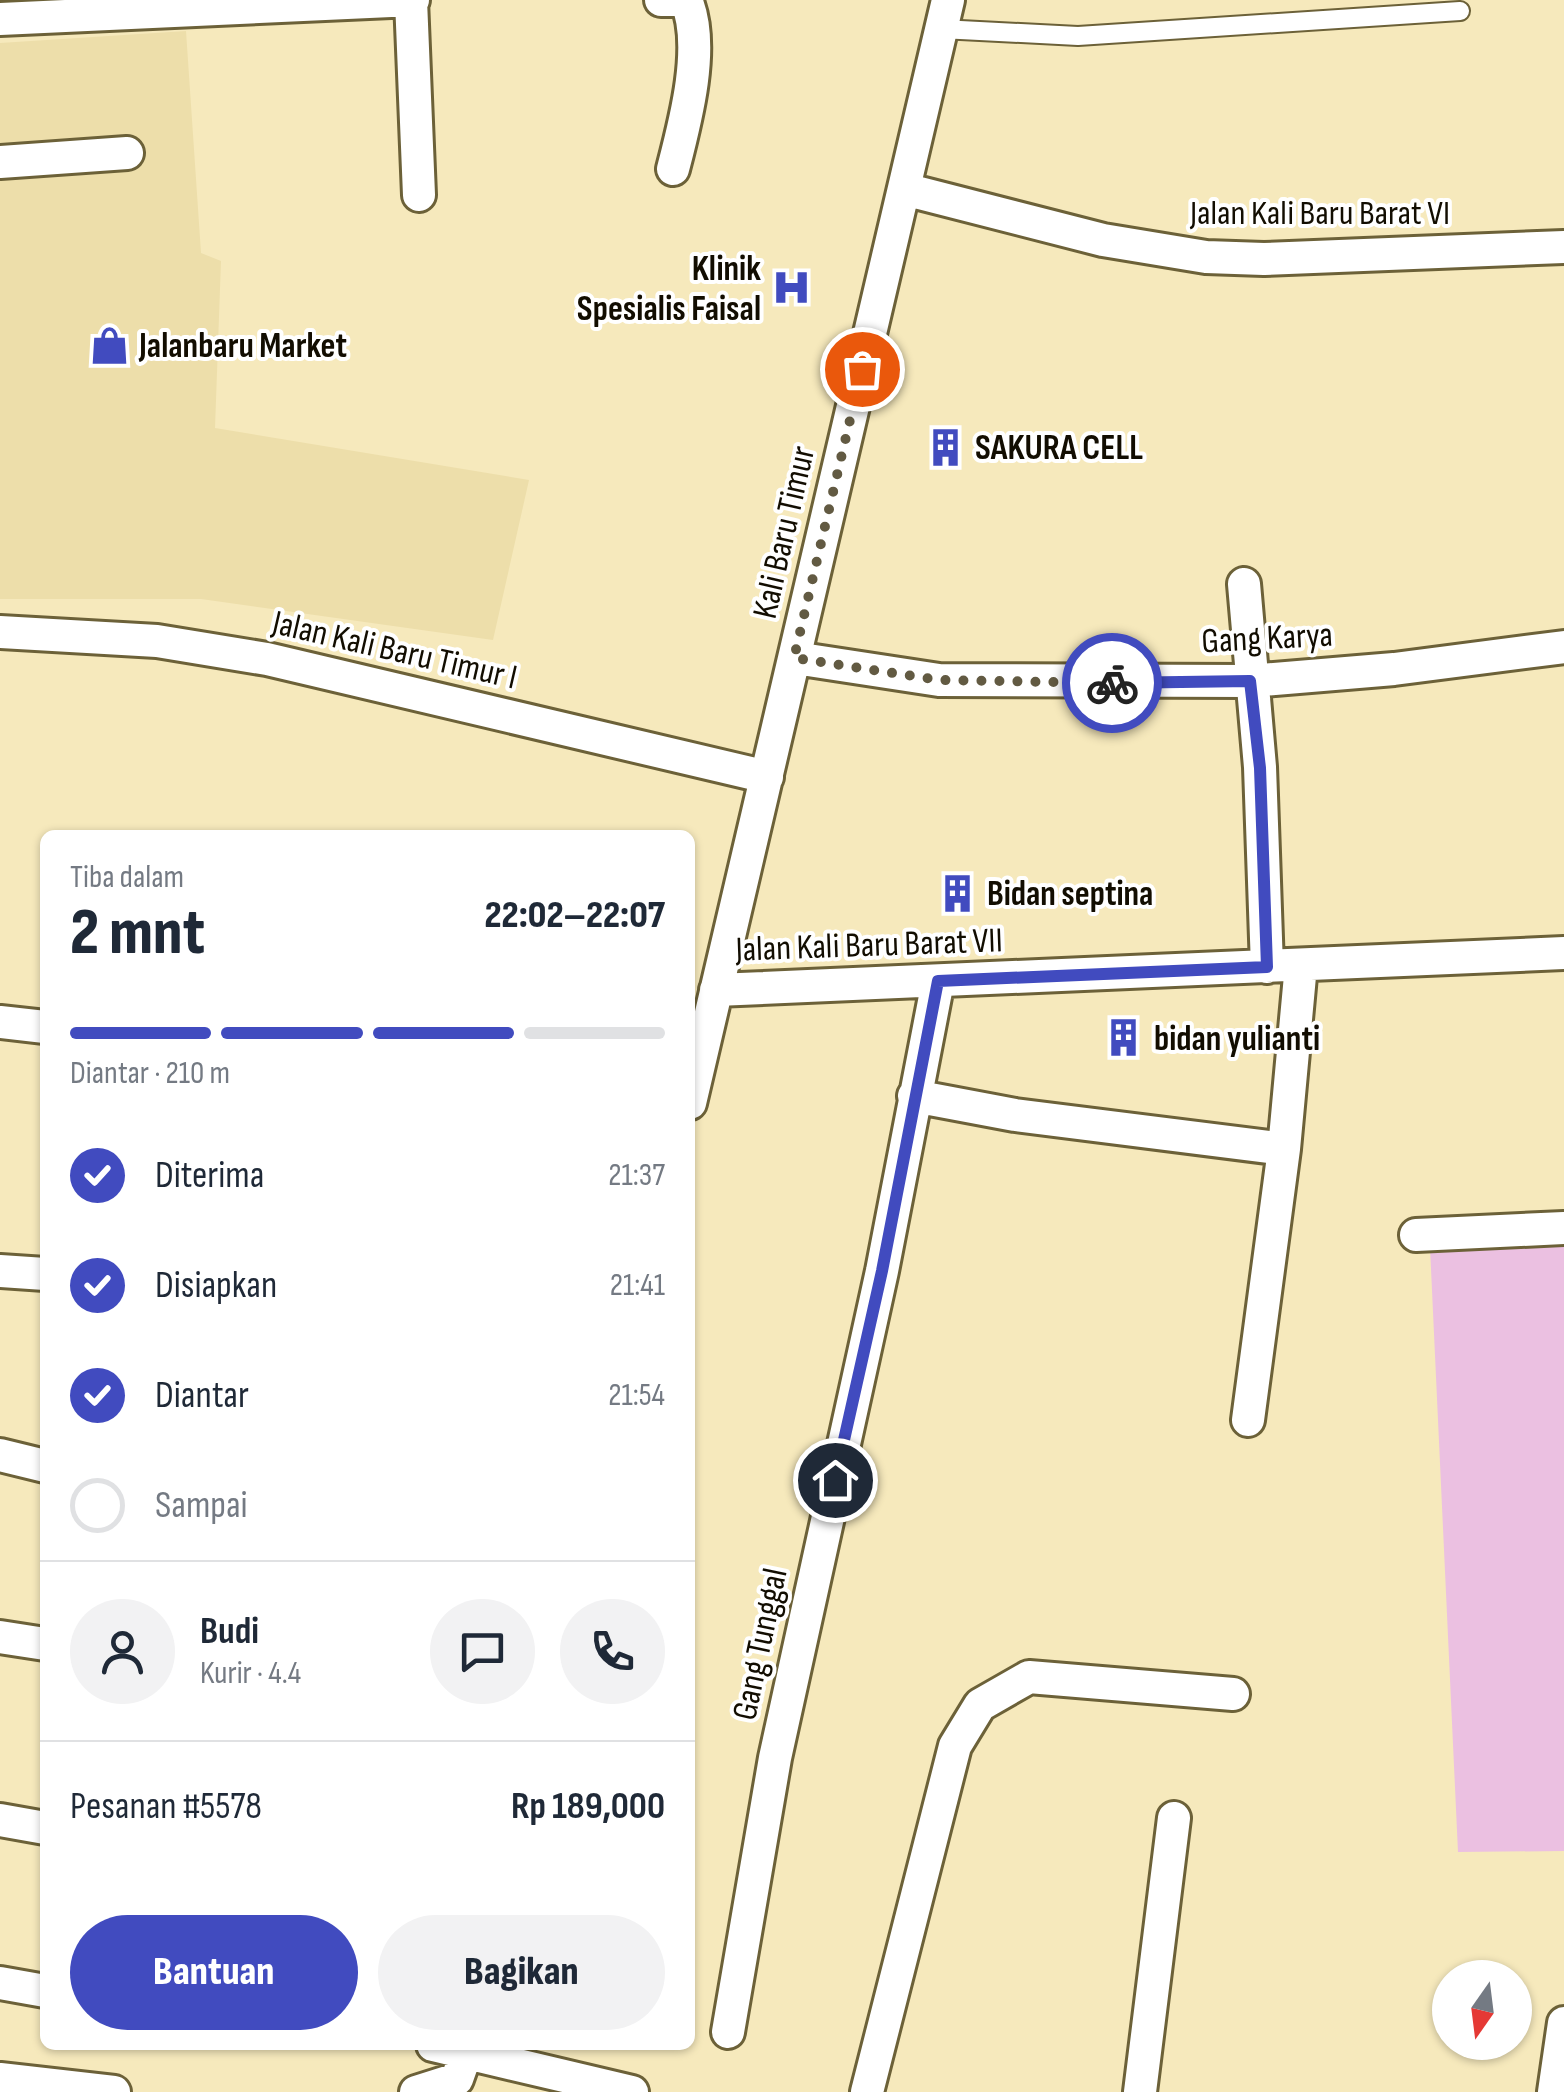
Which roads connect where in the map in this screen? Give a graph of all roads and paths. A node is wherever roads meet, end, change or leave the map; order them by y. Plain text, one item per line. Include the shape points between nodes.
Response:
1 (412, 0) edge
2 (661, 0) edge
3 (1460, 11) dead end
4 (945, 15) edge
5 (0, 19) edge
6 (127, 153) dead end
7 (0, 162) edge
8 (673, 169) dead end
9 (904, 189) junction
10 (419, 196) dead end
11 (1564, 247) edge
12 (1244, 584) dead end
13 (0, 632) edge
14 (1564, 647) edge
15 (794, 658) junction
16 (1250, 681) junction
17 (767, 777) junction
18 (1564, 953) edge
19 (1300, 965) junction
20 (1267, 967) junction
21 (938, 981) junction
22 (716, 990) junction
23 (0, 1022) edge
24 (40, 1026) edge
25 (695, 1081) edge
26 (914, 1096) junction
27 (1284, 1149) junction
28 (1564, 1228) edge
29 (1416, 1235) dead end
30 (0, 1270) edge
31 (40, 1274) edge
32 (1248, 1420) dead end
33 (0, 1455) edge
34 (40, 1465) edge
35 (0, 1637) edge
36 (40, 1643) edge
37 (1233, 1694) dead end
38 (1174, 1818) dead end
39 (0, 1820) edge
40 (40, 1827) edge
41 (0, 1983) edge
42 (40, 1990) edge
43 (1564, 2024) edge
44 (728, 2032) dead end
45 (440, 2050) edge
46 (463, 2067) edge
47 (0, 2079) edge
48 (114, 2092) edge
49 (416, 2092) edge
50 (632, 2092) edge
51 (867, 2092) edge
52 (1140, 2092) edge
53 (1554, 2092) edge

1 - 5 street
1 - 10 street
2 - 8 street via 686,0 695,19 688,114
3 - 4 lane via 1078,36
4 - 9 street, Kali Baru Timur
6 - 7 street
9 - 11 street, Jalan Kali Baru Barat VI via 1103,240 1206,257
9 - 15 street, Kali Baru Timur
12 - 16 street
13 - 17 street, Jalan Kali Baru Timur I via 157,640 267,659
14 - 16 street, Gang Karya
15 - 16 street, Gang Karya via 958,681
15 - 17 street, Kali Baru Timur
16 - 20 street
17 - 22 street, Jalan Kali Baru Barat VII
18 - 19 street, Jalan Kali Baru Barat VII
19 - 20 street, Jalan Kali Baru Barat VII
19 - 27 street
20 - 21 street, Jalan Kali Baru Barat VII
21 - 22 street, Jalan Kali Baru Barat VII
21 - 26 street, Gang Tunggal
22 - 25 street, Jalan Kali Baru Barat VII
23 - 24 street
26 - 27 street
26 - 44 street, Gang Tunggal via 775,1758
27 - 32 street
28 - 29 street
30 - 31 street
33 - 34 street
35 - 36 street
37 - 51 street via 1029,1677 980,1705 955,1746
38 - 52 street
39 - 40 street
41 - 42 street
43 - 53 street
45 - 46 street
46 - 49 street
46 - 50 street via 520,2068
47 - 48 street

